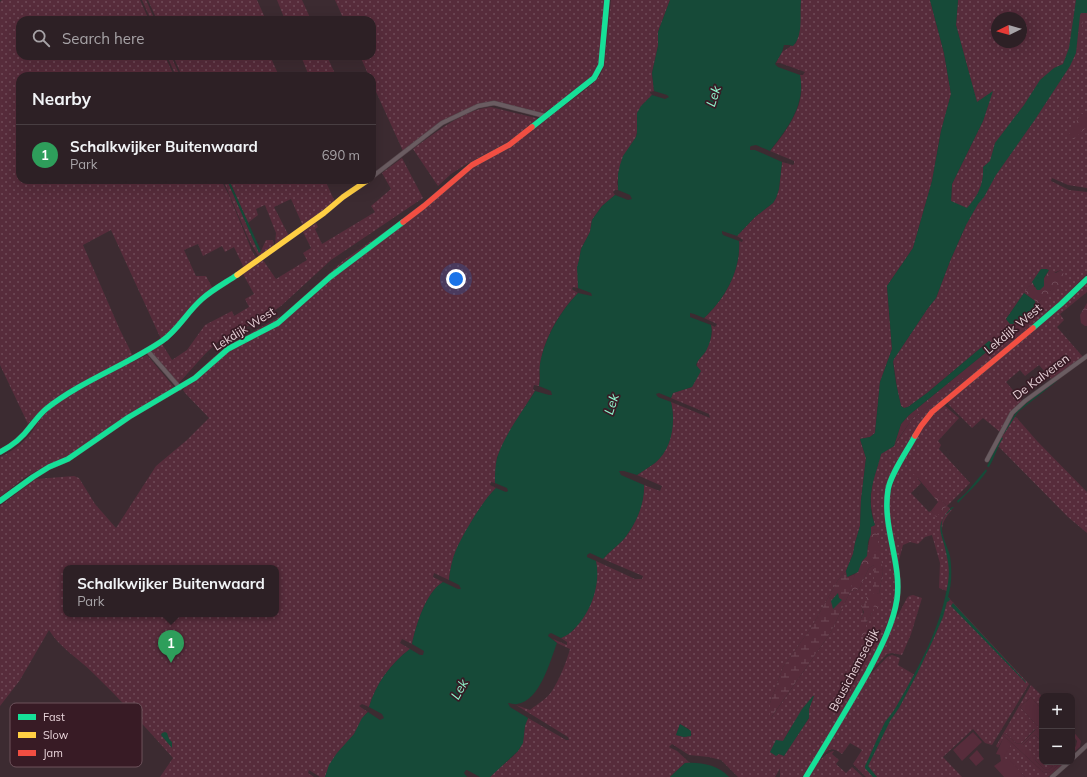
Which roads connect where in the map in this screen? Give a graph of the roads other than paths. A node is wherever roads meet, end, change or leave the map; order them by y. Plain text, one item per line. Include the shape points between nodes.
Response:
1 (607, 0) edge
2 (545, 116) junction
3 (376, 174) edge
4 (362, 184) edge
5 (1087, 279) edge
6 (147, 350) junction
7 (1087, 356) edge
8 (180, 388) junction
9 (952, 395) joint
10 (0, 452) edge
11 (987, 460) dead end
12 (0, 501) edge
13 (1087, 745) edge
14 (1075, 756) edge
15 (1066, 765) edge
16 (806, 776) edge
17 (1052, 777) edge

1 - 2 street, Lekdijk West via 603,54 599,71 586,85
2 - 3 street via 494,103 478,106 442,123
2 - 8 street, Lekdijk West via 508,144 472,165 424,206 330,277 278,323 228,349
4 - 6 street via 201,300 163,340
5 - 9 street, Lekdijk West via 1061,304
6 - 8 street
6 - 10 street via 93,378 46,409 14,444
7 - 11 street, De Kalveren via 1012,413
8 - 12 street, Lekdijk West via 129,417 68,459 33,477
9 - 16 street, Beusichemsedijk via 932,412 921,426 891,480 887,507 898,583 893,616 882,646
13 - 14 street
15 - 17 street

